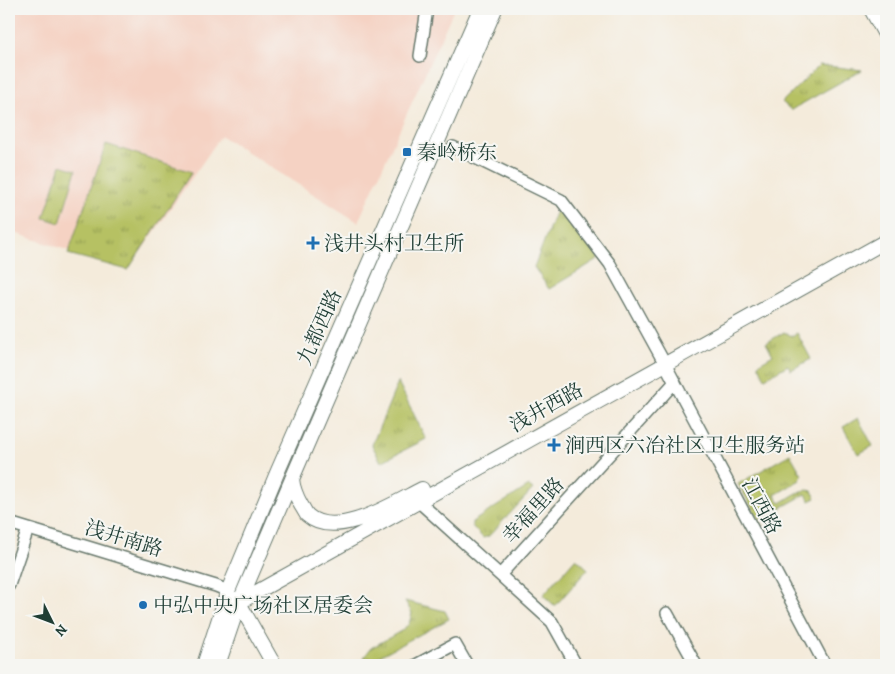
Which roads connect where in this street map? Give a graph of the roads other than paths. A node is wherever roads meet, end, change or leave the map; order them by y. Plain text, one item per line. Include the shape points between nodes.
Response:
1 (427, 9) edge
2 (480, 9) edge
3 (495, 9) edge
4 (871, 9) edge
5 (879, 9) edge
6 (886, 20) edge
7 (886, 36) edge
8 (420, 56) dead end
9 (453, 147) dead end
10 (886, 231) edge
11 (886, 241) edge
12 (663, 360) junction
13 (675, 382) junction
14 (292, 480) junction
15 (418, 501) junction
16 (9, 523) edge
17 (9, 529) edge
18 (27, 532) junction
19 (500, 575) junction
20 (9, 585) edge
21 (227, 594) junction
22 (239, 603) junction
23 (667, 613) dead end
24 (204, 665) edge
25 (218, 665) edge
26 (274, 665) edge
27 (416, 665) edge
28 (467, 665) edge
29 (576, 665) edge
30 (696, 665) edge
31 (825, 665) edge

1 - 8 street
2 - 21 main road, 九都西路
3 - 14 main road, 九都西路
4 - 7 main road
5 - 6 main road
9 - 12 street, 江西路 via 561,200 610,264
10 - 12 main road, 浅井西路
11 - 12 main road, 浅井西路
12 - 13 street, 江西路
12 - 14 main road, 浅井西路 via 437,482 360,519 338,524 321,522 307,514 295,494
12 - 15 main road, 浅井西路
13 - 19 street, 幸福里路
13 - 31 street, 江西路
14 - 22 main road, 九都西路
15 - 19 street
15 - 22 main road, 浅井西路
16 - 18 street, 浅井南路
17 - 18 street, 浅井南路
18 - 20 street
18 - 21 street, 浅井南路
19 - 29 street via 552,622
21 - 22 main road
21 - 24 main road, 九都西路
22 - 25 main road, 九都西路
22 - 26 main road
23 - 30 street
27 - 28 street via 455,644

